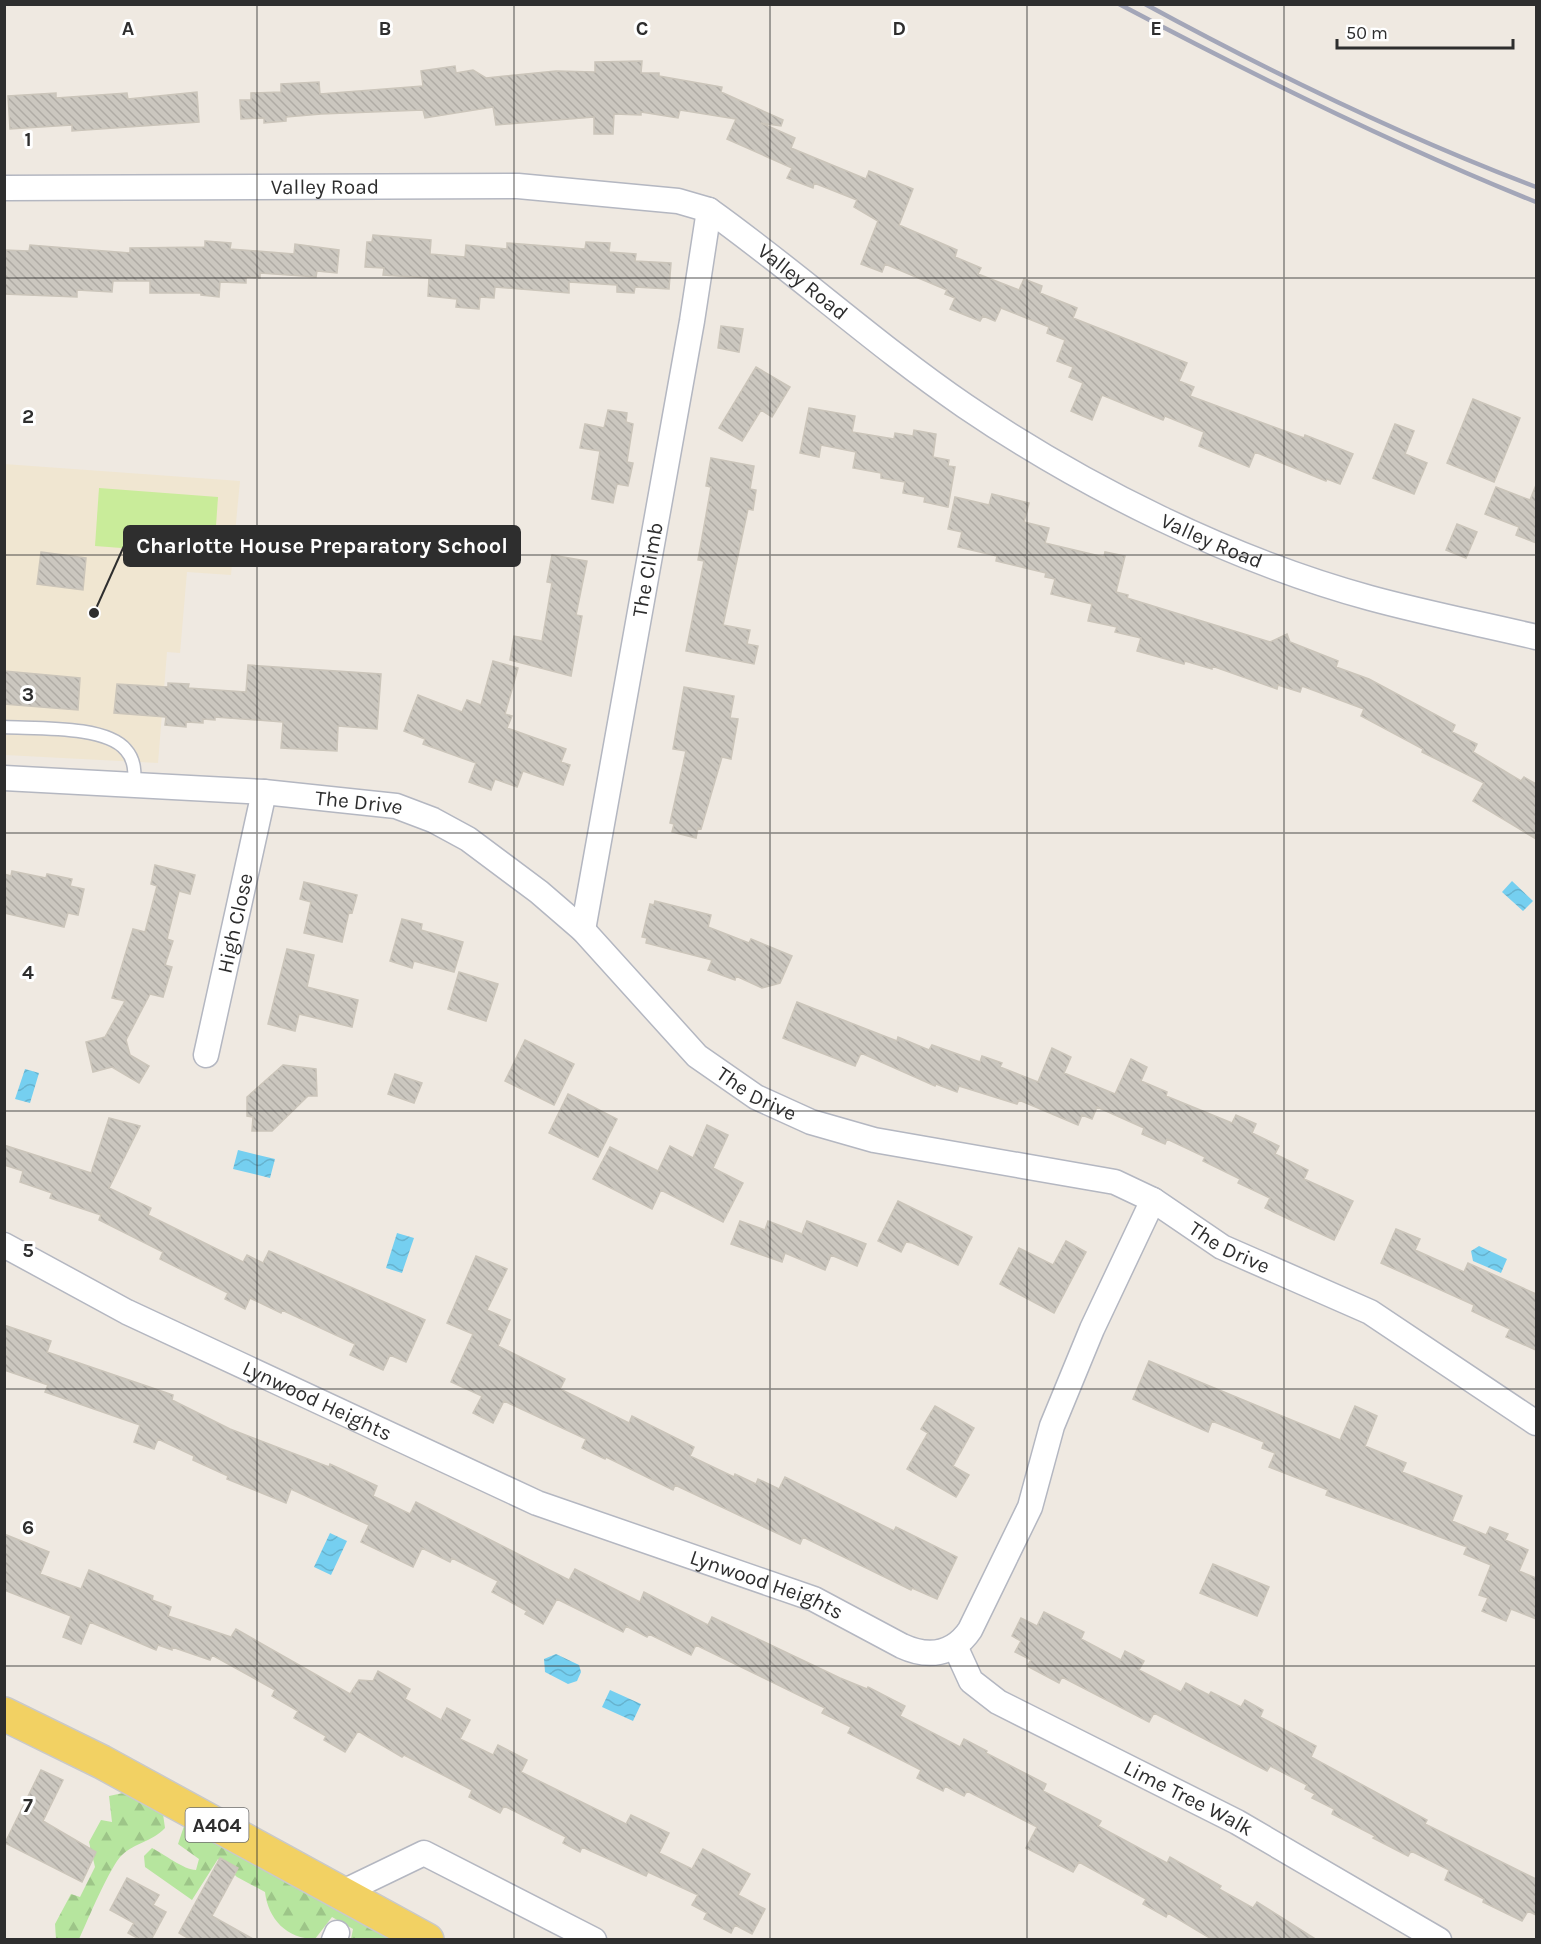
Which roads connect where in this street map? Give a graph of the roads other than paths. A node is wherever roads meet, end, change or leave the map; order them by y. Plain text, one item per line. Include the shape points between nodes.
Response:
1 (4, 188) edge
2 (709, 210) junction
3 (1536, 637) edge
4 (4, 727) edge
5 (4, 777) edge
6 (134, 785) junction
7 (264, 792) junction
8 (583, 930) junction
9 (206, 1055) dead end
10 (1154, 1200) junction
11 (4, 1245) edge
12 (1536, 1423) edge
13 (955, 1646) junction
14 (4, 1714) edge
15 (341, 1893) junction
16 (427, 1940) edge
17 (594, 1940) edge
18 (1439, 1940) edge

1 - 2 street, Valley Road via 518,186 678,201
2 - 3 street, Valley Road via 965,405 1049,459 1173,523 1290,573 1370,598
2 - 8 street, The Climb
4 - 6 lane via 114,739 130,755 135,769
5 - 6 street, The Drive
6 - 7 street, The Drive
7 - 8 street, The Drive via 396,806 433,820 468,839
7 - 9 street, High Close
8 - 10 street, The Drive via 697,1056 756,1097 811,1122 874,1140 1115,1182
10 - 12 street, The Drive via 1222,1247 1370,1312
10 - 13 street via 1092,1329 1052,1426 1029,1507 970,1630
11 - 13 street, Lynwood Heights via 127,1312 537,1503 813,1599 915,1652 941,1653
13 - 18 street, Lime Tree Walk via 971,1681 998,1702 1237,1822
14 - 15 main road, A404 via 118,1771
15 - 16 main road, A404
15 - 17 street via 424,1853

